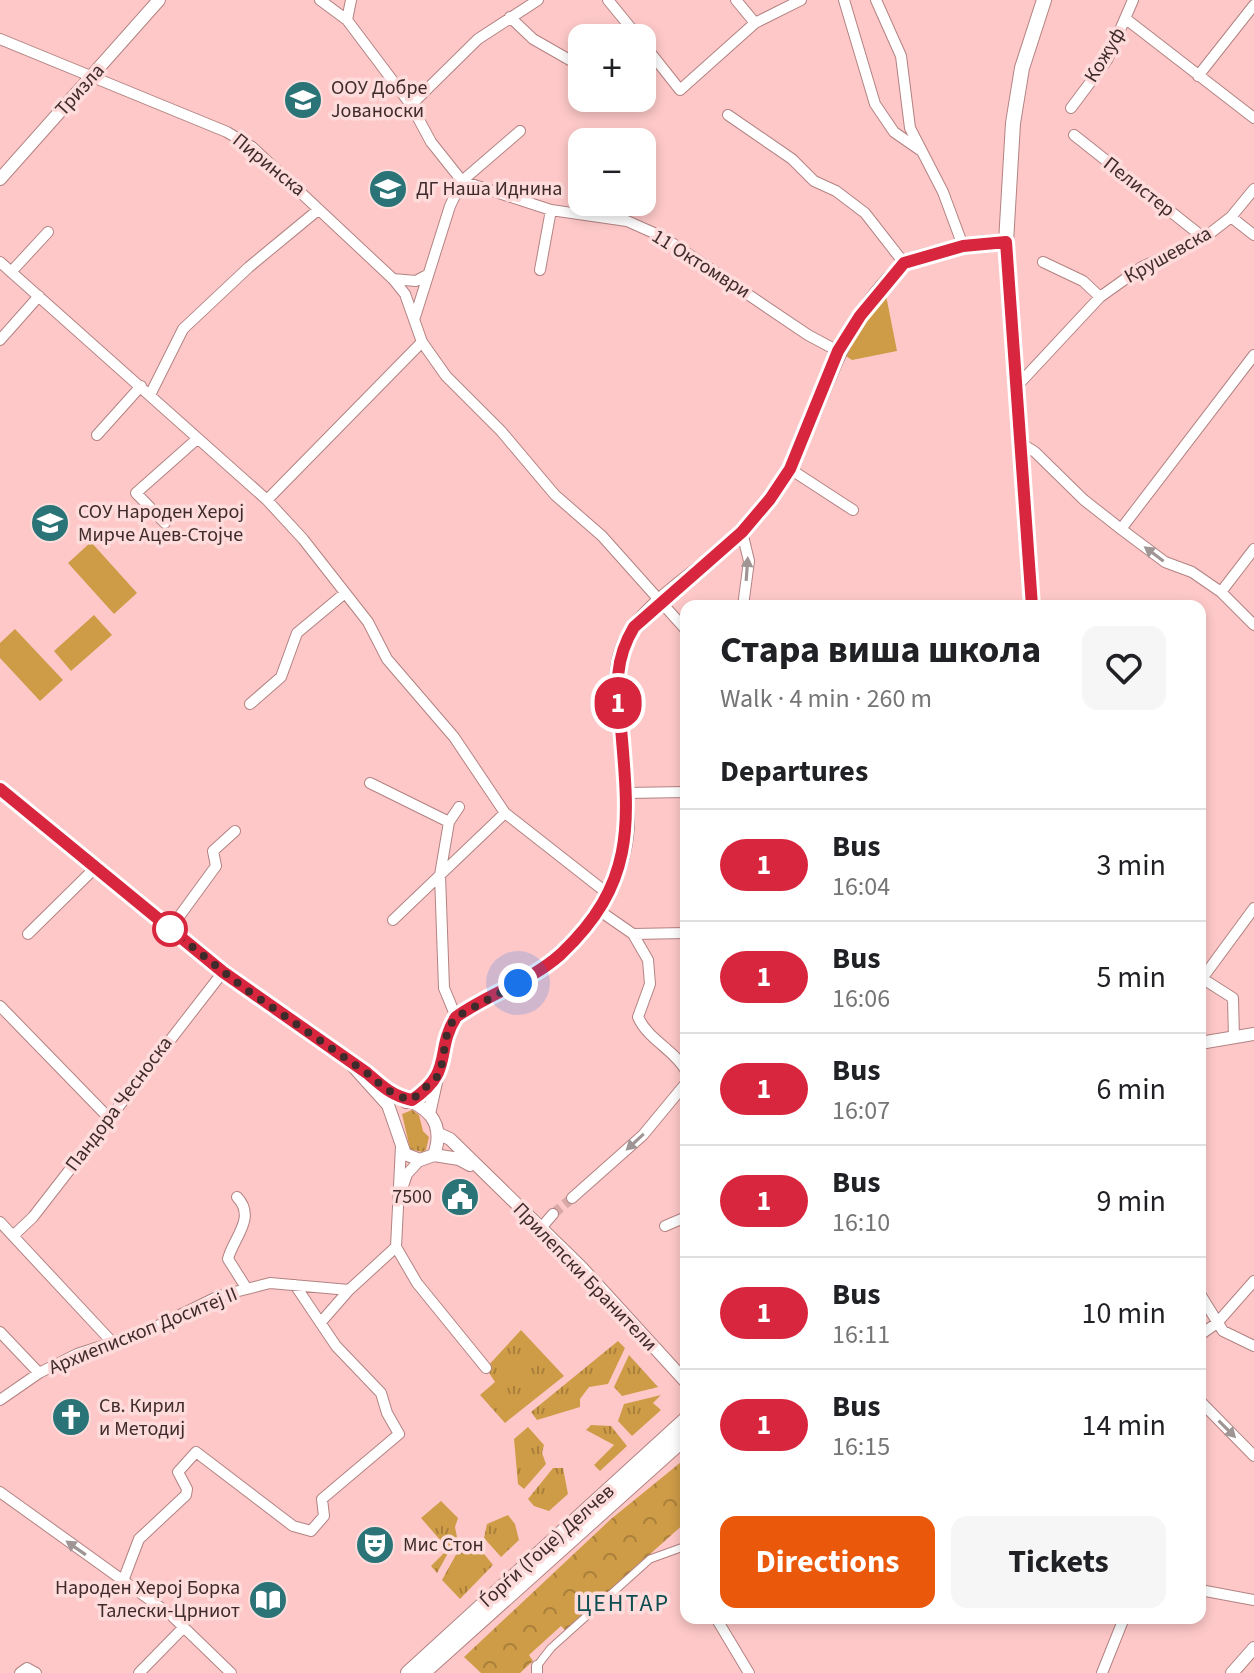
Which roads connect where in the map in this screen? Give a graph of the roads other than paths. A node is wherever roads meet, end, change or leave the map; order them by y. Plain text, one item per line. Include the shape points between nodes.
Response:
1 (159, 0) edge
2 (320, 0) edge
3 (351, 0) edge
4 (538, 0) edge
5 (608, 0) edge
6 (736, 0) edge
7 (801, 0) edge
8 (844, 0) edge
9 (876, 0) edge
10 (1044, 0) edge
11 (1133, 0) edge
12 (1254, 5) edge
13 (510, 17) junction
14 (1126, 19) junction
15 (347, 20) junction
16 (755, 23) junction
17 (627, 24) edge
18 (0, 39) edge
19 (568, 59) edge
20 (656, 60) edge
21 (92, 76) junction
22 (1198, 76) junction
23 (411, 105) junction
24 (1071, 108) dead end
25 (728, 115) dead end
26 (1254, 118) edge
27 (520, 131) dead end
28 (1074, 135) dead end
29 (920, 150) junction
30 (0, 179) edge
31 (462, 181) junction
32 (1254, 189) edge
33 (318, 210) junction
34 (551, 210) junction
35 (1231, 217) junction
36 (48, 232) dead end
37 (1254, 235) edge
38 (1204, 238) junction
39 (1006, 242) junction
40 (963, 246) junction
41 (0, 262) edge
42 (1043, 262) dead end
43 (904, 263) junction
44 (540, 270) dead end
45 (11, 272) junction
46 (425, 276) junction
47 (393, 279) junction
48 (39, 296) junction
49 (1100, 297) junction
50 (415, 317) junction
51 (0, 340) edge
52 (422, 342) junction
53 (838, 351) junction
54 (1254, 355) edge
55 (141, 386) junction
56 (1015, 388) junction
57 (150, 395) junction
58 (97, 435) dead end
59 (197, 439) junction
60 (1019, 442) junction
61 (790, 469) junction
62 (267, 500) junction
63 (853, 510) dead end
64 (165, 523) dead end
65 (1121, 529) junction
66 (742, 532) junction
67 (1254, 549) edge
68 (1221, 592) junction
69 (345, 593) junction
70 (661, 600) junction
71 (744, 600) edge
72 (1032, 600) edge
73 (680, 623) edge
74 (1254, 625) edge
75 (250, 704) dead end
76 (370, 783) dead end
77 (0, 789) edge
78 (680, 792) edge
79 (626, 793) junction
80 (459, 807) dead end
81 (505, 813) junction
82 (449, 822) junction
83 (235, 831) dead end
84 (96, 867) junction
85 (440, 875) junction
86 (607, 893) junction
87 (1254, 908) edge
88 (597, 909) junction
89 (393, 920) dead end
90 (170, 929) junction
91 (680, 933) edge
92 (28, 934) dead end
93 (633, 934) junction
94 (223, 972) junction
95 (1206, 972) edge
96 (1206, 980) edge
97 (0, 1006) edge
98 (456, 1017) junction
99 (1254, 1034) edge
100 (1234, 1038) junction
101 (1206, 1042) edge
102 (1206, 1047) edge
103 (344, 1056) junction
104 (680, 1061) edge
105 (440, 1074) junction
106 (680, 1090) edge
107 (412, 1100) junction
108 (429, 1114) junction
109 (108, 1117) junction
110 (394, 1118) junction
111 (439, 1134) junction
112 (401, 1146) junction
113 (434, 1155) junction
114 (420, 1160) junction
115 (483, 1173) junction
116 (400, 1195) junction
117 (237, 1197) dead end
118 (572, 1198) tunnel mouth
119 (553, 1214) tunnel mouth
120 (680, 1220) edge
121 (0, 1222) edge
122 (665, 1226) dead end
123 (540, 1229) junction
124 (14, 1235) junction
125 (396, 1247) junction
126 (1254, 1281) edge
127 (295, 1285) junction
128 (247, 1289) junction
129 (349, 1290) junction
130 (1206, 1304) edge
131 (321, 1322) junction
132 (1217, 1323) junction
133 (1206, 1331) edge
134 (0, 1332) edge
135 (113, 1343) junction
136 (1254, 1346) edge
137 (486, 1368) dead end
138 (39, 1373) junction
139 (680, 1375) edge
140 (0, 1400) edge
141 (1206, 1407) edge
142 (680, 1424) edge
143 (680, 1442) edge
144 (1254, 1456) edge
145 (0, 1492) edge
146 (680, 1548) edge
147 (123, 1581) junction
148 (1206, 1591) edge
149 (1254, 1600) edge
150 (720, 1624) edge
151 (1122, 1624) edge
152 (184, 1627) junction
153 (1254, 1648) edge
154 (537, 1669) edge
155 (20, 1673) edge
156 (36, 1673) edge
157 (139, 1673) edge
158 (231, 1673) edge
159 (408, 1673) edge
160 (423, 1673) edge
161 (749, 1673) edge
162 (1102, 1673) edge
163 (1232, 1673) edge

1 - 21 street, Тризла
2 - 15 street
3 - 15 street
4 - 13 street
5 - 17 street
6 - 16 street
7 - 16 street
8 - 29 street via 875,104 894,132
9 - 29 street via 901,56 910,128
10 - 39 main road via 1022,68 1013,123
11 - 14 street, Кожуф
12 - 22 street
13 - 19 street via 533,39
13 - 23 street via 478,39
14 - 22 street
14 - 24 street, Кожуф via 1107,60
15 - 23 street
16 - 20 street via 680,90
18 - 21 street, Пиринска
21 - 30 street, Тризла
21 - 33 street, Пиринска via 227,132 252,147
22 - 26 street
23 - 31 street via 431,142
25 - 43 street via 865,213
27 - 31 street
28 - 38 street, Пелистер
29 - 40 street
31 - 34 street, 11 Октомври
31 - 46 street
32 - 35 street, Крушевска
33 - 47 street, Пиринска
33 - 57 street via 183,329
34 - 44 street
34 - 53 street, 11 Октомври via 627,221 663,237
35 - 37 street
35 - 38 street, Крушевска
36 - 45 street
38 - 49 street, Крушевска via 1142,267
39 - 40 street
39 - 56 main road
40 - 43 street
41 - 45 street
42 - 49 street via 1083,281
43 - 53 street
45 - 48 street
46 - 47 street via 416,281
46 - 50 street
47 - 50 street, Пиринска
48 - 51 street
48 - 55 street
49 - 56 street, Крушевска
50 - 52 street
52 - 62 street
52 - 70 street via 446,376 555,495
53 - 61 street
54 - 65 street
55 - 57 street
55 - 58 street
56 - 60 main road
57 - 59 street
59 - 62 street
59 - 64 street via 136,493
60 - 65 street
60 - 72 main road
61 - 63 street
61 - 66 street
62 - 69 street
68 -> 65 street via 1165,562
66 - 70 street
71 -> 66 street via 749,561
67 - 68 street
68 - 74 street
69 - 75 street via 297,633 281,677
69 - 81 street via 387,659 454,737
70 - 73 street
70 - 79 street via 621,648 615,678
76 - 82 street
77 - 84 street
78 - 79 street
79 - 86 street via 627,837
80 - 82 street
81 - 85 street
81 - 86 street
82 - 85 street
83 - 90 street via 213,851 216,866
84 - 90 street
84 - 92 street
85 - 89 street
85 - 98 street via 444,988
86 - 88 street
87 - 95 street
88 - 93 street
88 - 98 street via 537,973
90 - 94 street
91 - 93 street
93 - 104 street via 648,960 650,984 638,1017
94 - 103 street
94 - 109 street, Пандора Чесноска
96 - 100 street via 1233,998
97 - 109 street
98 - 105 street via 448,1028
99 - 100 street
100 - 101 street
100 - 102 street
103 - 107 street via 383,1088
103 - 110 street via 379,1093
105 - 107 street
105 - 108 street
106 -> 118 street via 643,1135
107 - 108 street
107 - 110 street via 397,1109
108 - 111 street
109 - 124 street, Пандора Чесноска
110 - 112 street
111 - 113 street
111 - 115 street, Прилепски Бранители
112 - 114 street
112 - 116 street
113 - 114 street
113 - 115 street, Прилепски Бранители via 459,1159
114 - 116 street via 407,1174
115 - 123 street, Прилепски Бранители
116 - 125 street
117 - 128 street, Архиепископ Доситеј II via 243,1203 243,1230 228,1259
119 - 123 street
120 - 122 street
121 - 124 street
123 - 139 street, Прилепски Бранители
124 - 135 street
125 - 129 street
125 - 137 street via 417,1283
126 - 132 street
127 - 128 street, Архиепископ Доситеј II via 270,1283
127 - 129 street, Архиепископ Доситеј II
127 - 131 street
128 - 135 street, Архиепископ Доситеј II
129 - 131 street
130 - 132 street
131 - 147 street via 336,1346 381,1393 399,1434 322,1499 324,1516 311,1531 293,1526 196,1452 178,1472 186,1495 139,1539
132 - 133 street
132 - 136 street via 1233,1338
134 - 138 street
135 - 138 street, Архиепископ Доситеј II
138 - 140 street, Архиепископ Доситеј II
141 -> 144 street
142 - 159 main road, Ѓорѓи (Гоце) Делчев
143 - 160 main road, Ѓорѓи (Гоце) Делчев
147 -> 145 street
146 - 154 street via 650,1559 551,1648
147 - 152 street
148 - 149 street
150 - 161 street
151 - 162 street
152 - 157 street
152 - 158 street
153 - 163 street
155 - 156 street via 27,1668

